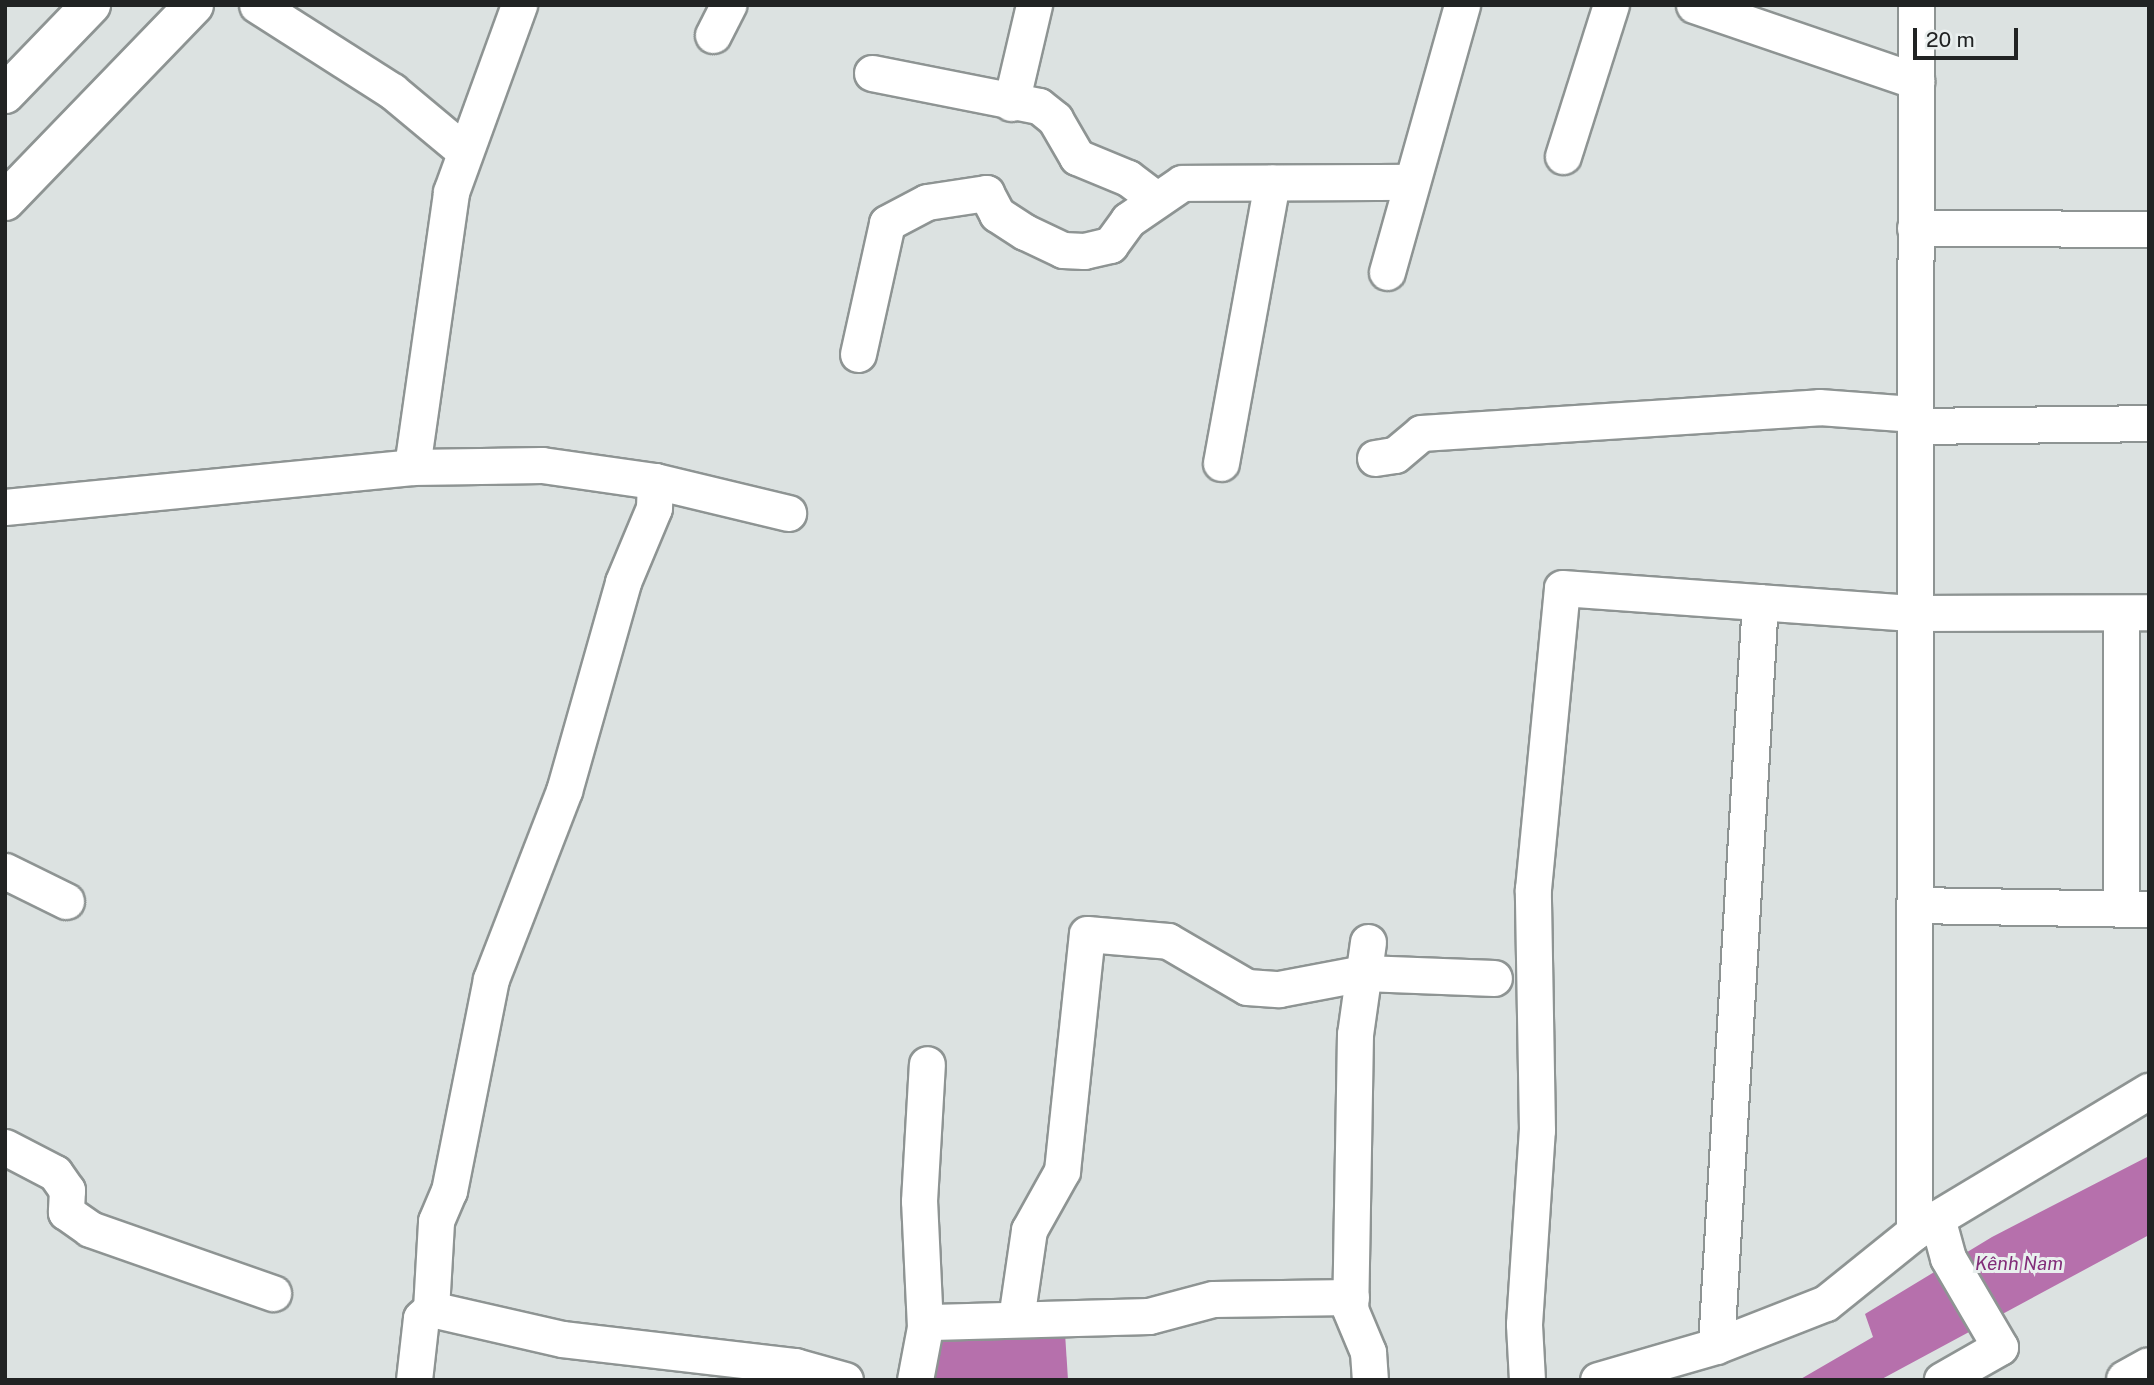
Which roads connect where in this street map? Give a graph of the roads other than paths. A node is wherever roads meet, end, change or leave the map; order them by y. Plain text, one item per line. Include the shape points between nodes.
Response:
1 (91, 5) edge
2 (194, 5) edge
3 (257, 5) edge
4 (519, 5) edge
5 (1034, 5) edge
6 (1462, 5) edge
7 (1611, 5) edge
8 (1694, 5) edge
9 (1916, 5) edge
10 (872, 73) dead end
11 (1916, 82) junction
12 (5, 94) edge
13 (1011, 103) junction
14 (464, 151) junction
15 (1563, 156) dead end
16 (1411, 182) junction
17 (1272, 183) junction
18 (1155, 198) junction
19 (5, 201) edge
20 (1915, 228) junction
21 (2149, 229) edge
22 (1387, 272) dead end
23 (858, 354) dead end
24 (1915, 420) junction
25 (2149, 424) edge
26 (1375, 458) dead end
27 (1220, 463) dead end
28 (412, 467) junction
29 (655, 481) junction
30 (5, 507) edge
31 (788, 513) dead end
32 (1760, 602) junction
33 (2135, 612) edge
34 (1914, 613) junction
35 (5, 871) edge
36 (66, 901) dead end
37 (1914, 905) junction
38 (2135, 909) edge
39 (1366, 957) junction
40 (1494, 978) dead end
41 (927, 1064) dead end
42 (2149, 1091) edge
43 (5, 1147) edge
44 (1925, 1225) junction
45 (273, 1293) dead end
46 (1351, 1297) junction
47 (431, 1308) junction
48 (1016, 1320) junction
49 (925, 1328) junction
50 (1716, 1346) junction
51 (2149, 1367) edge
52 (414, 1380) edge
53 (845, 1380) edge
54 (915, 1380) edge
55 (1370, 1380) edge
56 (1527, 1380) edge
57 (1598, 1380) edge
58 (1942, 1380) edge
59 (2126, 1380) edge

1 - 12 main road
2 - 19 main road
3 - 14 street via 392,91
4 - 14 street
5 - 13 street
6 - 16 street
7 - 15 street
8 - 11 street
9 - 11 street
10 - 13 street
11 - 20 street
13 - 18 street via 1039,106 1055,119 1077,158 1128,178
14 - 28 street via 434,290
16 - 17 street
16 - 22 street
17 - 18 street via 1182,183
17 - 27 street
18 - 23 street via 1110,245 1084,251 1063,250 1026,232 997,214 986,193 927,202 887,223
20 - 21 street
20 - 24 street
24 - 25 street
24 - 26 street via 1819,407 1421,433 1395,455
24 - 34 street
28 - 29 street via 542,465
28 - 30 street
29 - 31 street
29 - 47 street via 654,508 623,582 564,791 491,979 449,1191 436,1221
32 - 34 street
32 - 50 street
32 - 56 street via 1562,589 1532,889 1537,1129 1524,1324
33 - 34 street
33 - 38 street
34 - 37 street
35 - 36 street
37 - 38 street
37 - 44 street
39 - 40 street
39 - 46 street via 1355,1034
39 - 48 street via 1279,989 1247,987 1168,941 1087,934 1062,1171 1029,1230
41 - 49 street via 919,1201
42 - 44 street
43 - 45 street via 55,1173 67,1190 66,1212 90,1229
44 - 50 street via 1826,1303
44 - 58 street via 2000,1347
46 - 48 street via 1213,1299 1149,1316
46 - 55 street
47 - 52 street via 421,1318
47 - 53 street via 562,1339 795,1366
48 - 49 street
49 - 54 street
50 - 57 street
51 - 59 main road

